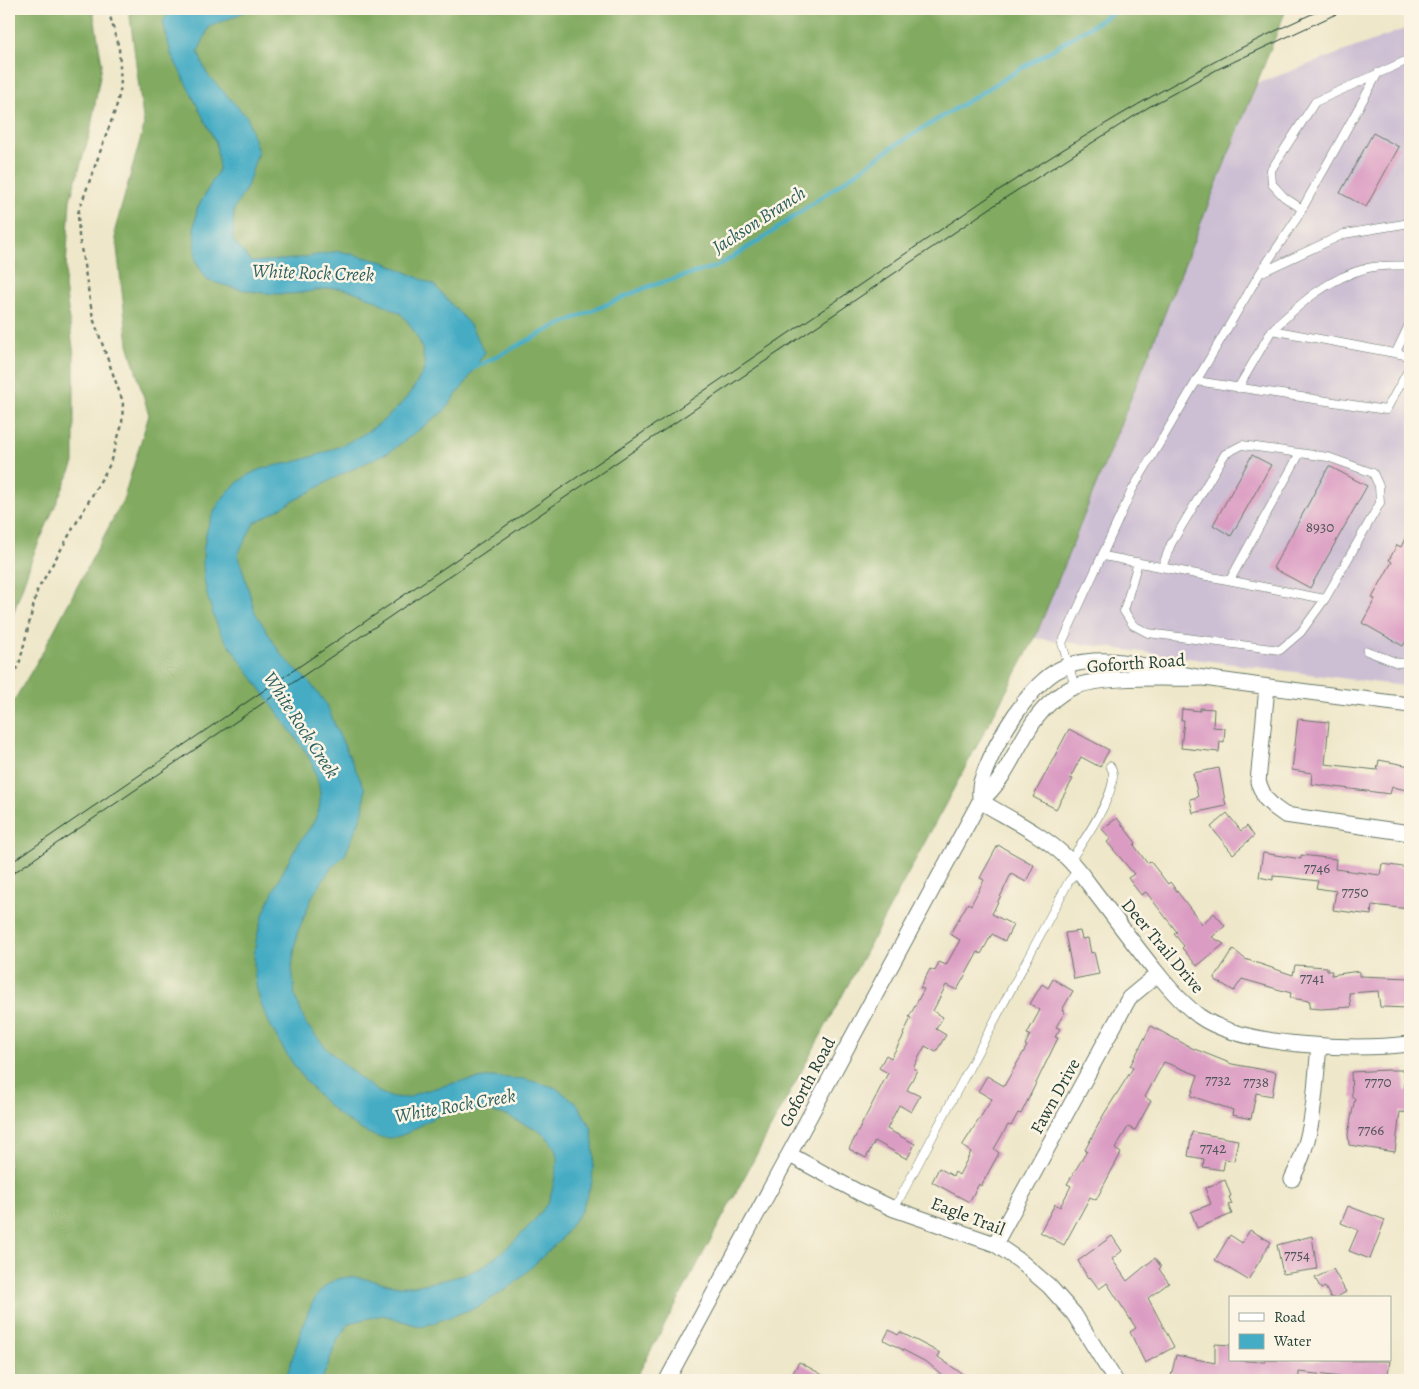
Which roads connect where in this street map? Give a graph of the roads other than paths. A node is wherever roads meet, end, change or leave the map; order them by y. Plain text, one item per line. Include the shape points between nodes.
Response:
1 (1410, 59) edge
2 (1378, 72) junction
3 (1302, 209) junction
4 (1410, 223) edge
5 (1410, 265) edge
6 (1260, 273) junction
7 (1410, 323) edge
8 (1272, 330) junction
9 (1396, 352) junction
10 (1410, 356) edge
11 (1410, 367) edge
12 (1196, 381) junction
13 (1238, 388) junction
14 (1300, 453) junction
15 (1104, 556) junction
16 (1138, 562) junction
17 (1162, 567) junction
18 (1230, 580) junction
19 (1326, 599) junction
20 (1367, 651) dead end
21 (1410, 662) edge
22 (1068, 665) junction
23 (1201, 678) junction
24 (1075, 687) junction
25 (1267, 687) junction
26 (1410, 705) edge
27 (1110, 766) dead end
28 (980, 801) junction
29 (1410, 833) edge
30 (1074, 866) junction
31 (1158, 974) junction
32 (1410, 1044) edge
33 (1319, 1046) junction
34 (790, 1155) junction
35 (1292, 1179) dead end
36 (894, 1209) junction
37 (995, 1244) junction
38 (667, 1380) edge
39 (1115, 1380) edge

1 - 2 lane
2 - 3 lane
2 - 3 lane via 1315,102 1271,170 1272,184
3 - 6 lane
4 - 6 lane via 1344,234
5 - 8 lane via 1369,268 1329,282
6 - 12 lane
7 - 9 lane
8 - 9 lane
8 - 13 lane
9 - 10 lane
11 - 13 lane via 1386,410
12 - 13 lane
12 - 15 lane via 1132,490
14 - 17 lane via 1242,445 1225,454 1171,544
14 - 18 lane
14 - 19 lane via 1328,457 1373,473 1379,486 1380,503
15 - 16 lane
15 - 22 lane via 1062,643
16 - 17 lane
16 - 19 lane via 1124,611 1133,625 1148,633 1280,650 1302,632
17 - 18 lane
18 - 19 lane
20 - 21 lane via 1398,663
22 - 23 street, Goforth Road via 1092,660 1112,661
22 - 24 lane
22 - 28 street, Goforth Road via 1026,697 980,784
23 - 24 street, Goforth Road via 1116,680
23 - 25 street, Goforth Road
24 - 28 street, Goforth Road via 1044,708 991,792
25 - 26 street, Goforth Road
25 - 29 street via 1258,782 1274,808 1286,814
27 - 30 lane via 1114,779 1109,795
28 - 30 street, Deer Trail Drive via 1045,840
28 - 34 street, Goforth Road
30 - 31 street, Deer Trail Drive
30 - 36 lane via 1069,881
31 - 33 street, Deer Trail Drive via 1177,997 1218,1026 1242,1034
31 - 37 street, Fawn Drive via 1129,998
32 - 33 street, Deer Trail Drive
33 - 35 street via 1309,1138
34 - 36 street, Eagle Trail
34 - 38 street, Goforth Road
36 - 37 street, Eagle Trail
37 - 39 street, Eagle Trail via 1020,1261 1062,1300

